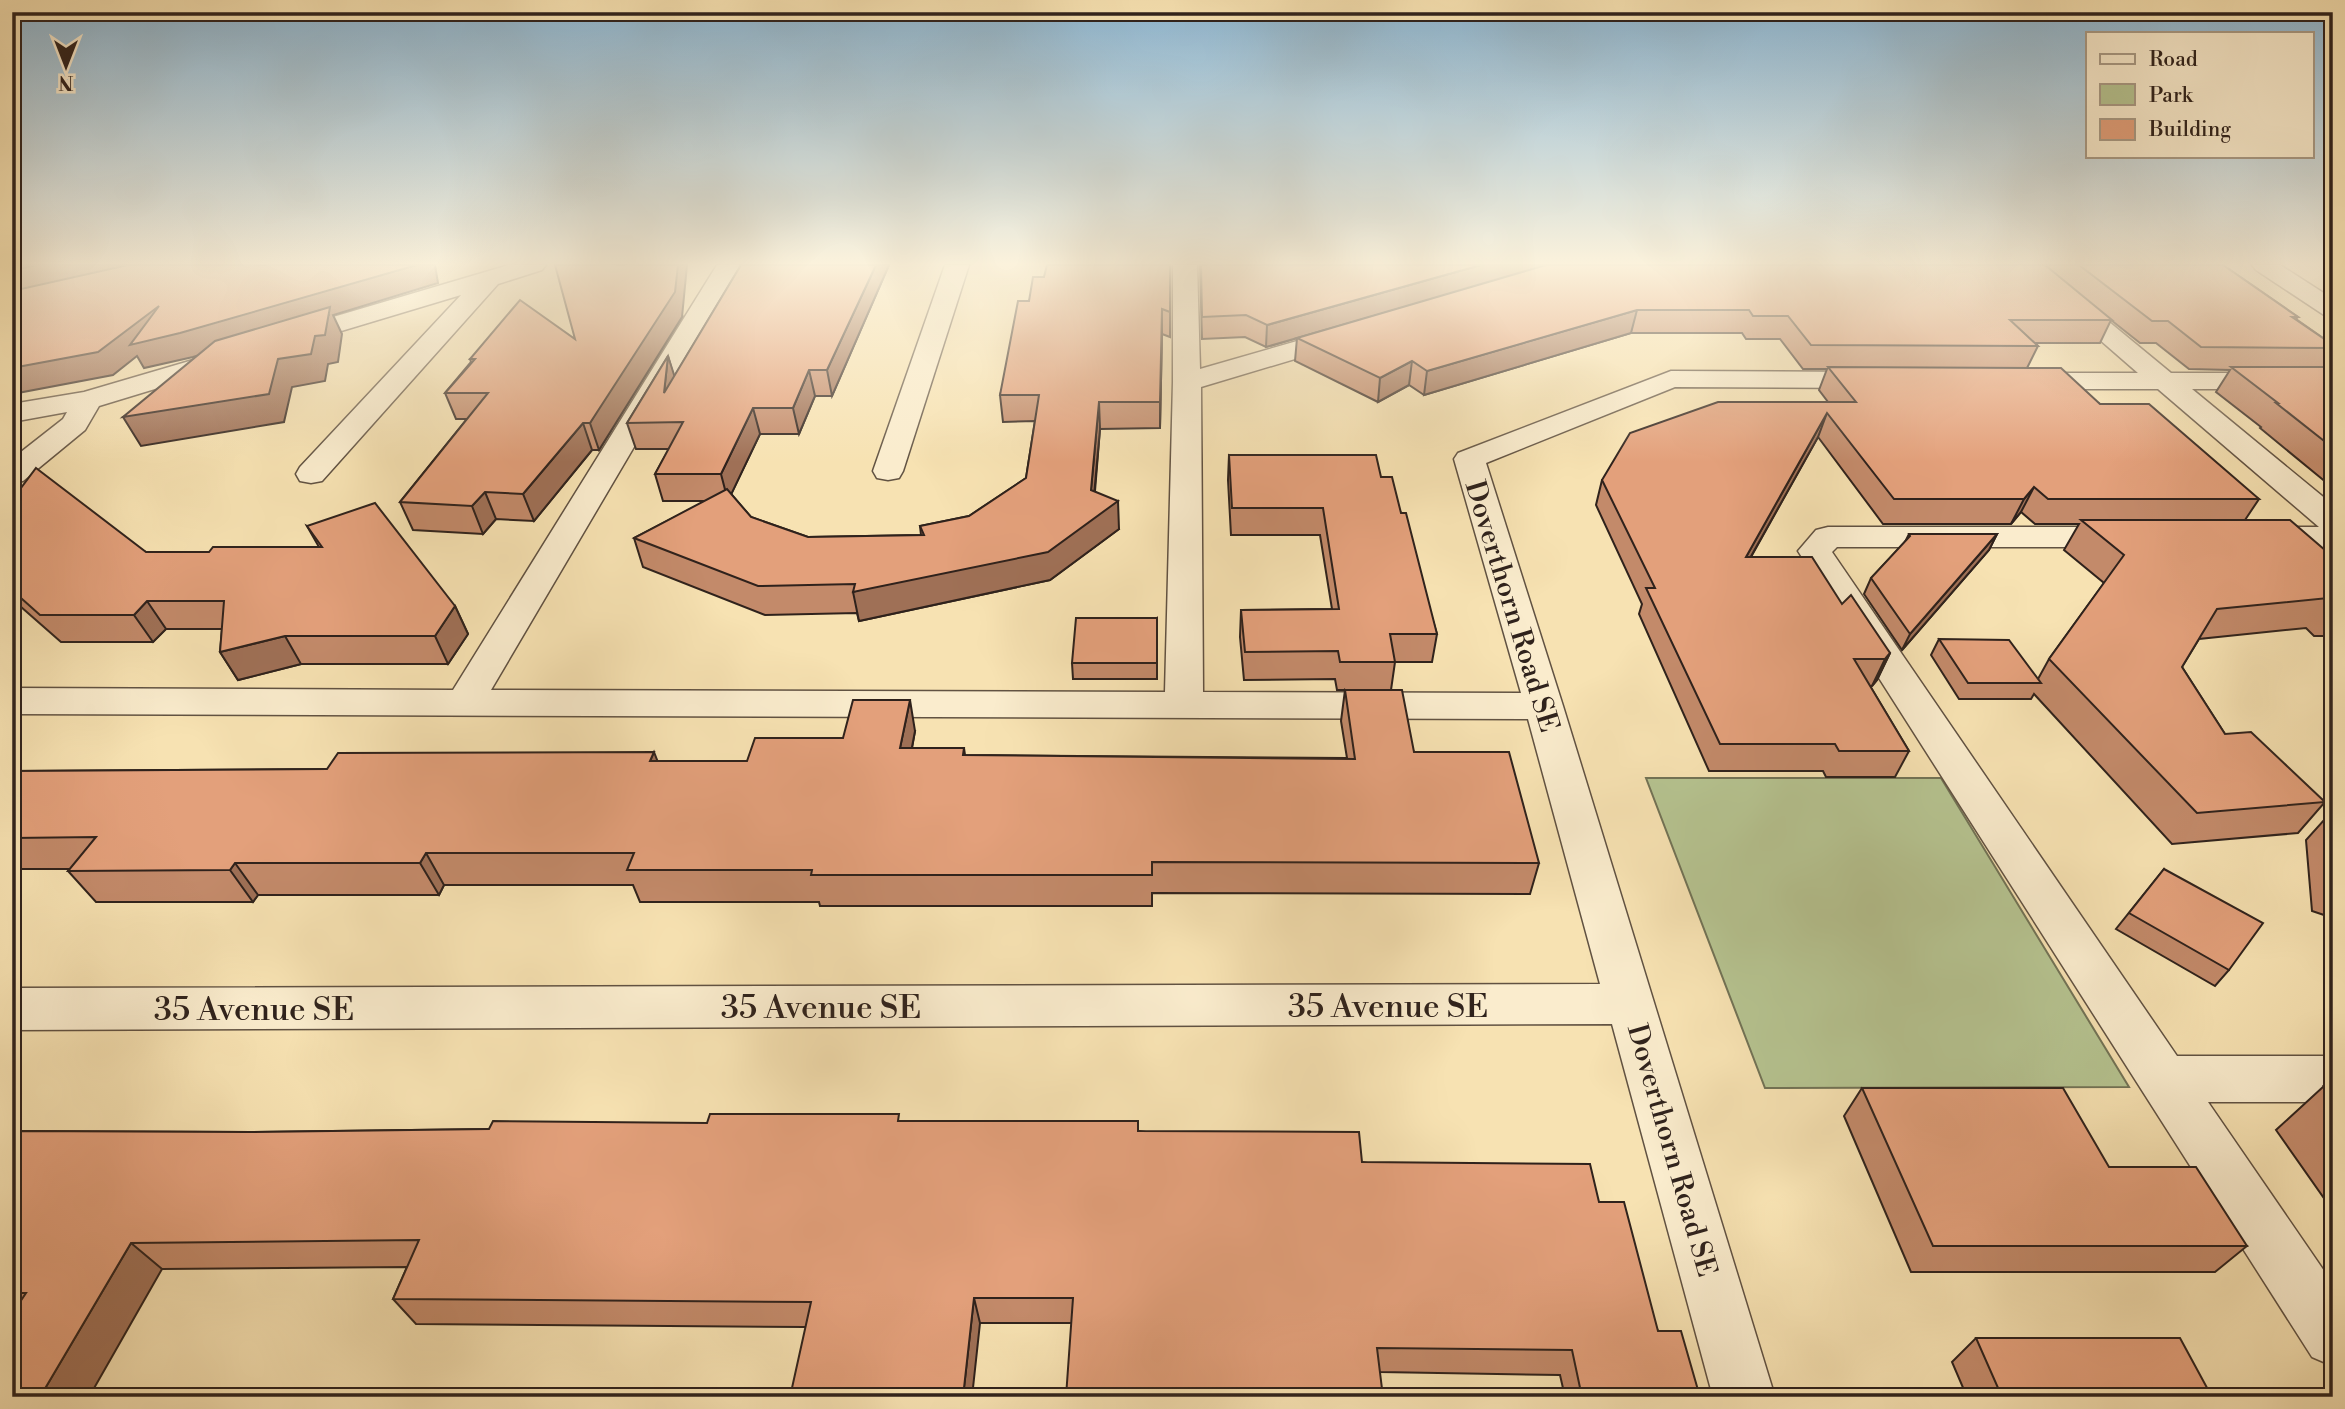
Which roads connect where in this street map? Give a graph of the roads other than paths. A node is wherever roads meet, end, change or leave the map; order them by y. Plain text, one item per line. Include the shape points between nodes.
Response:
1 (313, 331) edge
2 (440, 331) edge
3 (689, 331) edge
4 (935, 331) edge
5 (1187, 331) edge
6 (1359, 331) edge
7 (2100, 331) edge
8 (1904, 380) edge
9 (1987, 381) edge
10 (2333, 381) edge
11 (1188, 382) junction
12 (2165, 382) junction
13 (88, 400) junction
14 (12, 413) edge
15 (888, 471) dead end
16 (12, 474) edge
17 (311, 474) dead end
18 (2333, 522) edge
19 (2155, 537) edge
20 (2224, 537) edge
21 (2333, 537) edge
22 (12, 701) edge
23 (464, 701) junction
24 (1184, 703) junction
25 (1544, 706) junction
26 (1630, 1004) junction
27 (12, 1009) edge
28 (2163, 1079) junction
29 (2333, 1079) edge
30 (2333, 1336) edge
31 (1744, 1397) edge

1 - 13 street
2 - 17 street
3 - 23 street
4 - 15 street
5 - 11 street
6 - 11 street
7 - 12 street
8 - 25 street, Doverthorn Road SE via 1671,379 1469,459
9 - 12 street
10 - 12 street
11 - 24 street
12 - 18 street
13 - 14 street
13 - 16 street via 75,424
19 - 28 street via 1828,537 1815,551
20 - 21 street
22 - 23 street
23 - 24 street
24 - 25 street
25 - 26 street, Doverthorn Road SE
26 - 27 street, 35 Avenue SE
26 - 31 street, Doverthorn Road SE
28 - 29 street
28 - 30 street

